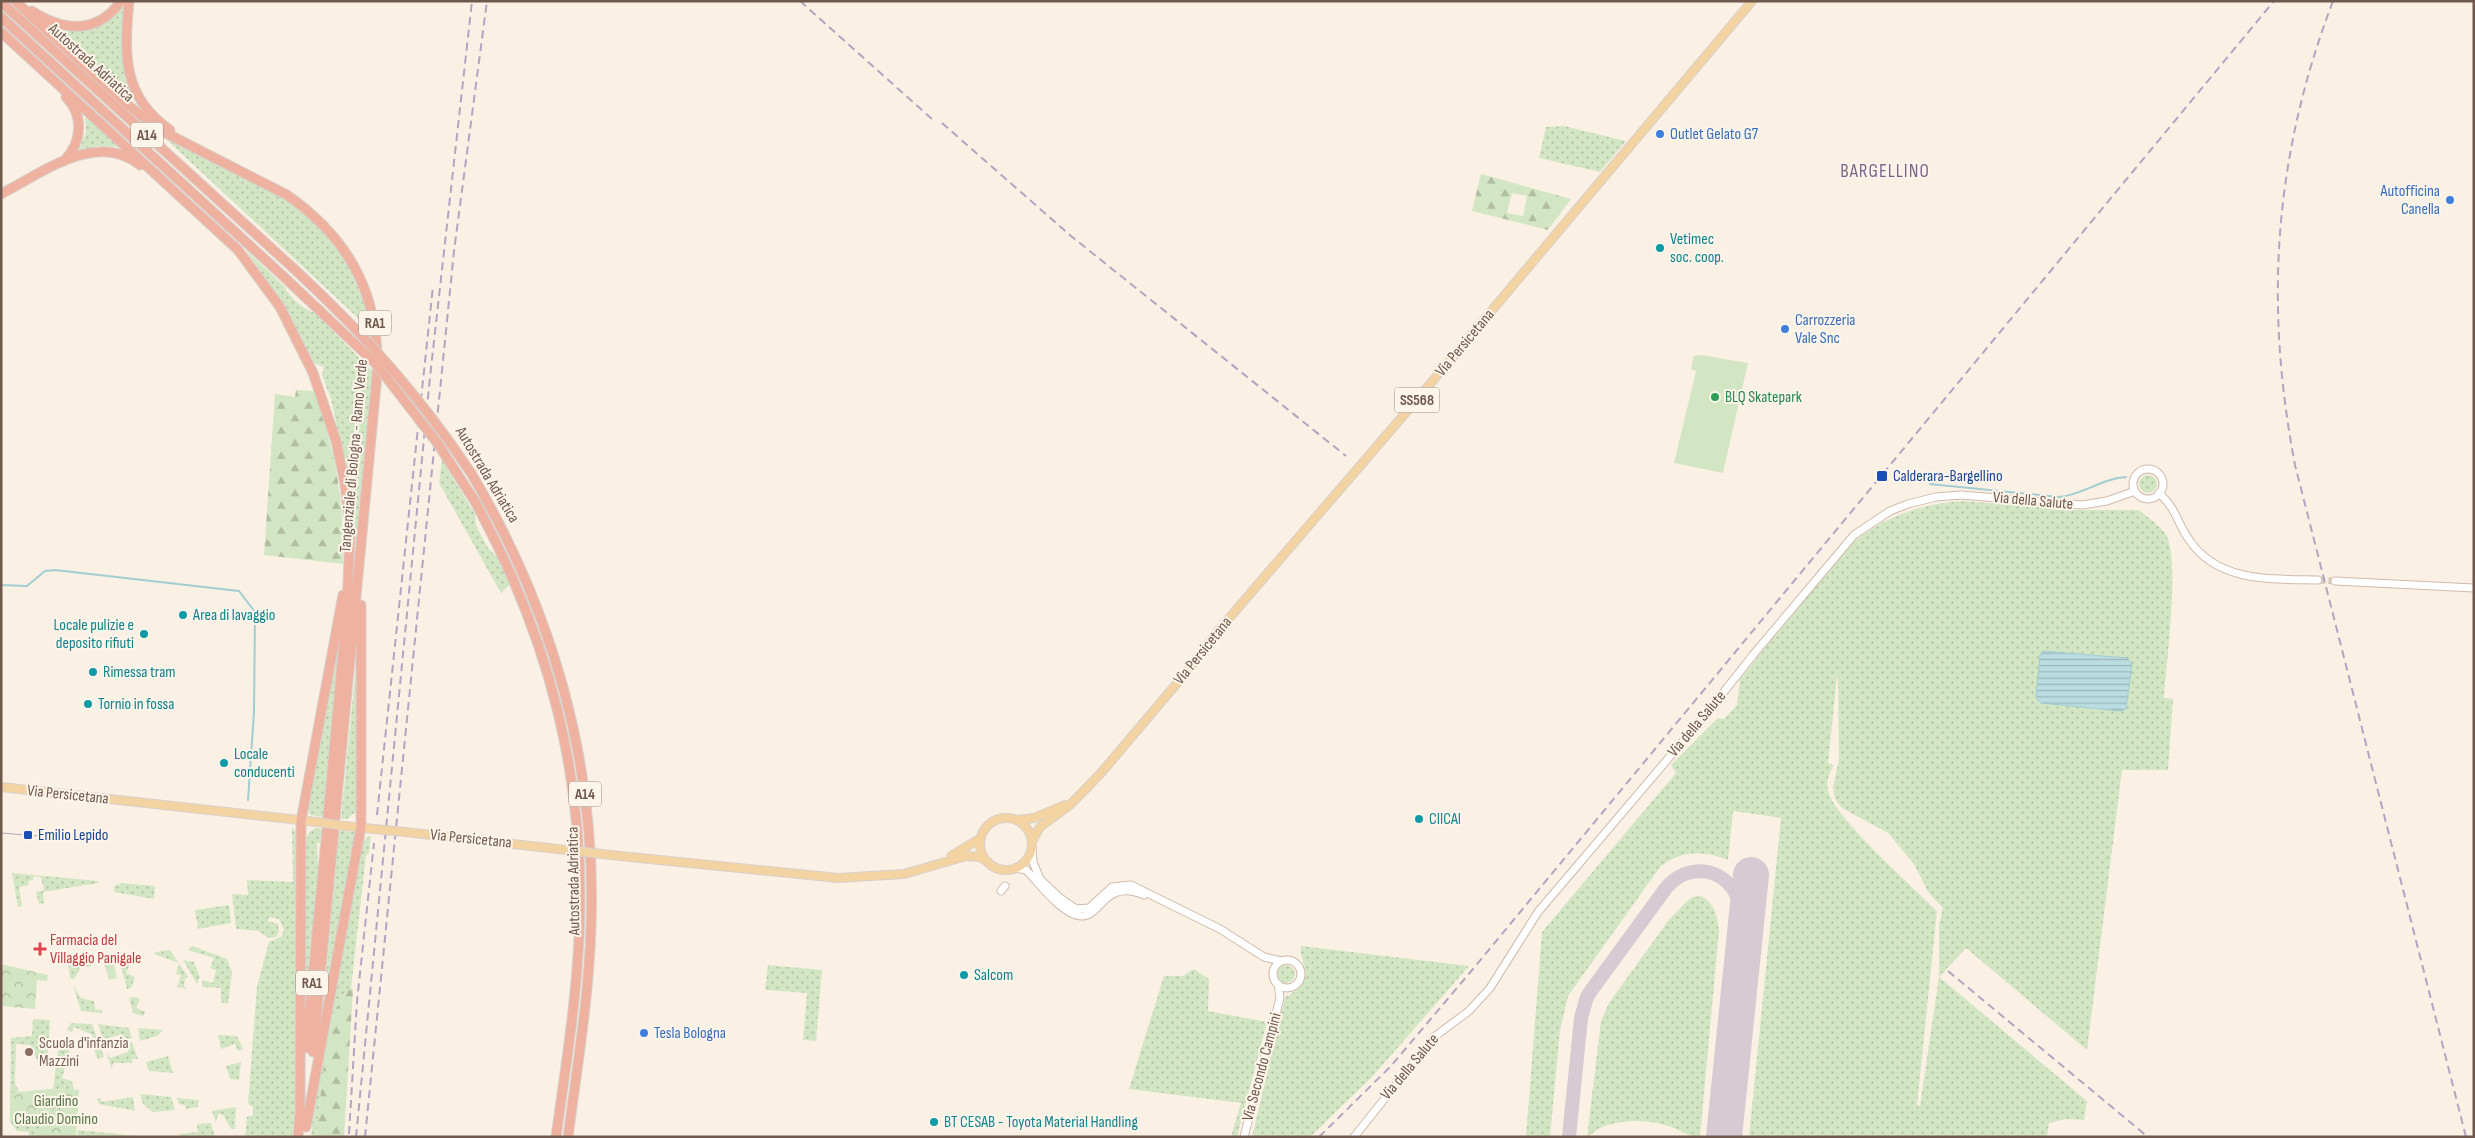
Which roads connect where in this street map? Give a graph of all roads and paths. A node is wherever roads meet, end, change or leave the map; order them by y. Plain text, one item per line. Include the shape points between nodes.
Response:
1 (16, 1) edge
2 (121, 1) edge
3 (129, 1) edge
4 (1752, 1) edge
5 (1, 2) edge
6 (1, 17) edge
7 (3, 33) edge
8 (63, 162) junction
9 (233, 167) junction
10 (26, 182) junction
11 (1, 186) edge
12 (1, 194) edge
13 (185, 200) junction
14 (2135, 491) junction
15 (2159, 494) junction
16 (364, 513) junction
17 (350, 532) junction
18 (2318, 580) tunnel mouth
19 (2335, 581) tunnel mouth
20 (2474, 588) edge
21 (1, 787) edge
22 (1079, 796) junction
23 (1017, 820) junction
24 (301, 821) junction
25 (361, 827) junction
26 (981, 838) junction
27 (1032, 845) junction
28 (988, 862) junction
29 (938, 863) junction
30 (1015, 868) junction
31 (1173, 907) junction
32 (1264, 957) junction
33 (1281, 961) junction
34 (1273, 973) junction
35 (1278, 984) junction
36 (1292, 986) junction
37 (1280, 998) junction
38 (300, 1116) junction
39 (306, 1127) junction
40 (298, 1137) edge
41 (305, 1137) edge
42 (556, 1137) edge
43 (568, 1137) edge
44 (1244, 1137) edge
45 (1354, 1137) edge

1 - 2 highway via 50,22 76,27 98,22
1 - 9 highway, Tangenziale di Bologna - Ramo Verde / RA1 via 140,116 181,142
3 - 9 highway via 126,61 137,94 166,128
4 - 22 main road, Via Persicetana / SS568
5 - 43 highway, Autostrada Adriatica / A14, bridge via 292,267 383,356 431,414 471,473 505,534 543,621 568,700 580,761 590,847 592,927
6 - 42 highway, Autostrada Adriatica / A14, bridge via 376,364 438,444 474,500 517,586 543,655 567,748 576,810 579,937
7 - 8 highway via 75,110 79,126 77,140
7 - 13 highway, Tangenziale di Bologna - Ramo Verde / RA1
8 - 10 highway
8 - 13 highway via 93,152 118,154 136,162
9 - 16 highway, Tangenziale di Bologna - Ramo Verde / RA1 via 287,195 316,217 348,255 367,292 378,350
10 - 11 highway
10 - 12 highway
13 - 17 highway, Tangenziale di Bologna - Ramo Verde / RA1 via 251,266 280,307 304,353 322,395 336,441
14 - 15 street, Via della Salute via 2146,498
14 - 15 street via 2135,476 2148,469 2156,471 2162,480
14 - 45 street, Via della Salute via 2082,505 1941,496 1890,511 1854,535 1538,912 1490,988 1469,1011 1434,1037
15 - 18 street via 2174,509 2192,544 2219,566 2245,576
16 - 17 highway, Tangenziale di Bologna - Ramo Verde / RA1 via 332,818 348,608
16 - 25 highway
17 - 24 highway via 341,608
19 - 20 street
21 - 24 main road, Via Persicetana
22 - 23 main road, Via Persicetana / SS568 via 1044,815
22 - 27 main road, Via Persicetana / SS568 via 1040,827
23 - 26 main road via 1005,818 993,822
23 - 27 main road via 1029,831
24 - 25 main road, Via Persicetana, bridge
24 - 38 highway
25 - 29 main road, Via Persicetana, bridge via 838,878 885,877
25 - 39 highway
26 - 28 main road via 981,851
26 - 29 main road, Via Persicetana
27 - 30 main road via 1026,861
27 - 31 street via 1033,862 1040,879 1076,909 1089,908 1110,889 1124,884 1136,886
28 - 29 main road, Via Persicetana via 973,856
28 - 30 main road via 999,869
30 - 31 street via 1026,870 1041,888 1074,914 1090,913 1112,893 1126,890
31 - 32 street via 1234,937
32 - 33 street
32 - 34 street
33 - 34 street
33 - 36 street via 1292,961 1300,969 1299,981
34 - 35 street
35 - 36 street via 1285,988
35 - 37 street, Via Secondo Campini
36 - 37 street, Via Secondo Campini
37 - 44 street, Via Secondo Campini
38 - 39 highway, RA1 via 330,829
38 - 40 highway, RA1
39 - 41 highway, RA1

